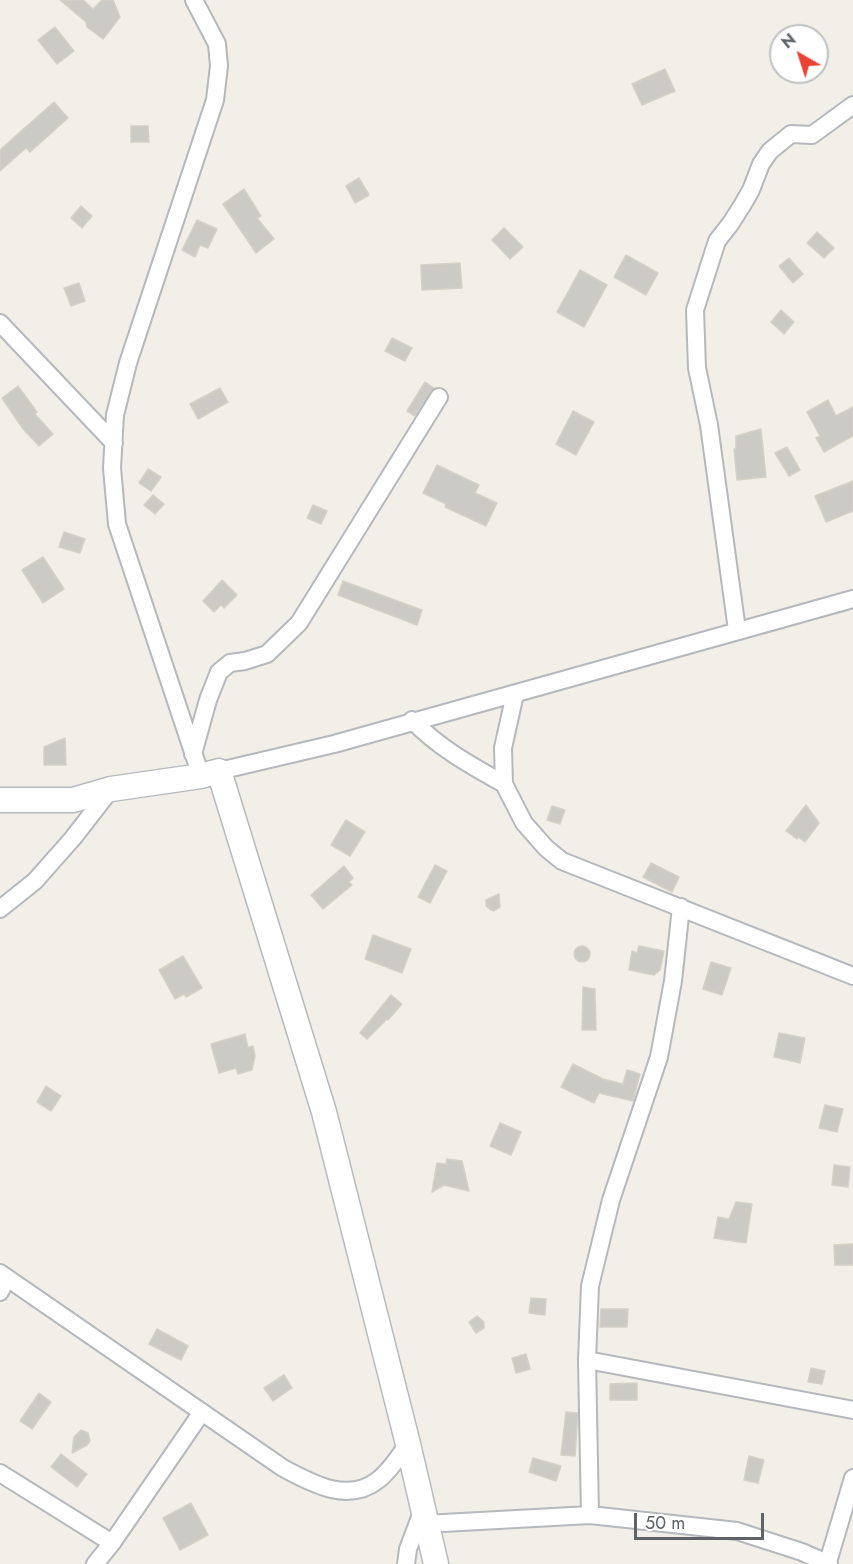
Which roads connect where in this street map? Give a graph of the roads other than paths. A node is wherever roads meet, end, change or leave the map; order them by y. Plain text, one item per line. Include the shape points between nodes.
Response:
1 (194, 0) edge
2 (853, 105) edge
3 (0, 323) edge
4 (439, 397) dead end
5 (114, 443) junction
6 (853, 599) edge
7 (737, 630) junction
8 (515, 694) junction
9 (412, 720) junction
10 (204, 767) junction
11 (504, 784) junction
12 (111, 789) junction
13 (0, 800) edge
14 (681, 907) junction
15 (0, 909) edge
16 (853, 976) edge
17 (2, 1281) edge
18 (587, 1360) junction
19 (853, 1410) edge
20 (202, 1412) junction
21 (408, 1444) junction
22 (0, 1473) edge
23 (853, 1478) edge
24 (590, 1515) junction
25 (424, 1518) junction
26 (112, 1543) junction
27 (829, 1563) edge
28 (95, 1564) edge
29 (406, 1564) edge
30 (435, 1564) edge

1 - 5 street via 217,44 215,100 128,363 115,415
2 - 7 street via 812,135 791,134 770,151 752,190 717,241 695,310 698,368
3 - 5 street
4 - 10 street via 299,623 267,654 230,663 219,672 208,700
5 - 10 street via 117,524
6 - 7 street
7 - 8 street
8 - 9 street
8 - 11 street via 503,748
9 - 10 street via 334,744
9 - 11 street via 431,740
10 - 12 street
10 - 21 street via 324,1112
11 - 14 street via 524,823 562,861
12 - 13 street via 73,800
12 - 15 street via 35,881
14 - 16 street
14 - 18 street via 659,1057 611,1200 590,1286
17 - 20 street
18 - 19 street
18 - 24 street
20 - 21 street via 283,1468 318,1487 337,1490 356,1489 377,1481
20 - 26 street
21 - 25 street
22 - 26 street
23 - 27 street
24 - 25 street
24 - 27 street via 737,1532
25 - 29 street via 408,1549
25 - 30 street
26 - 28 street

